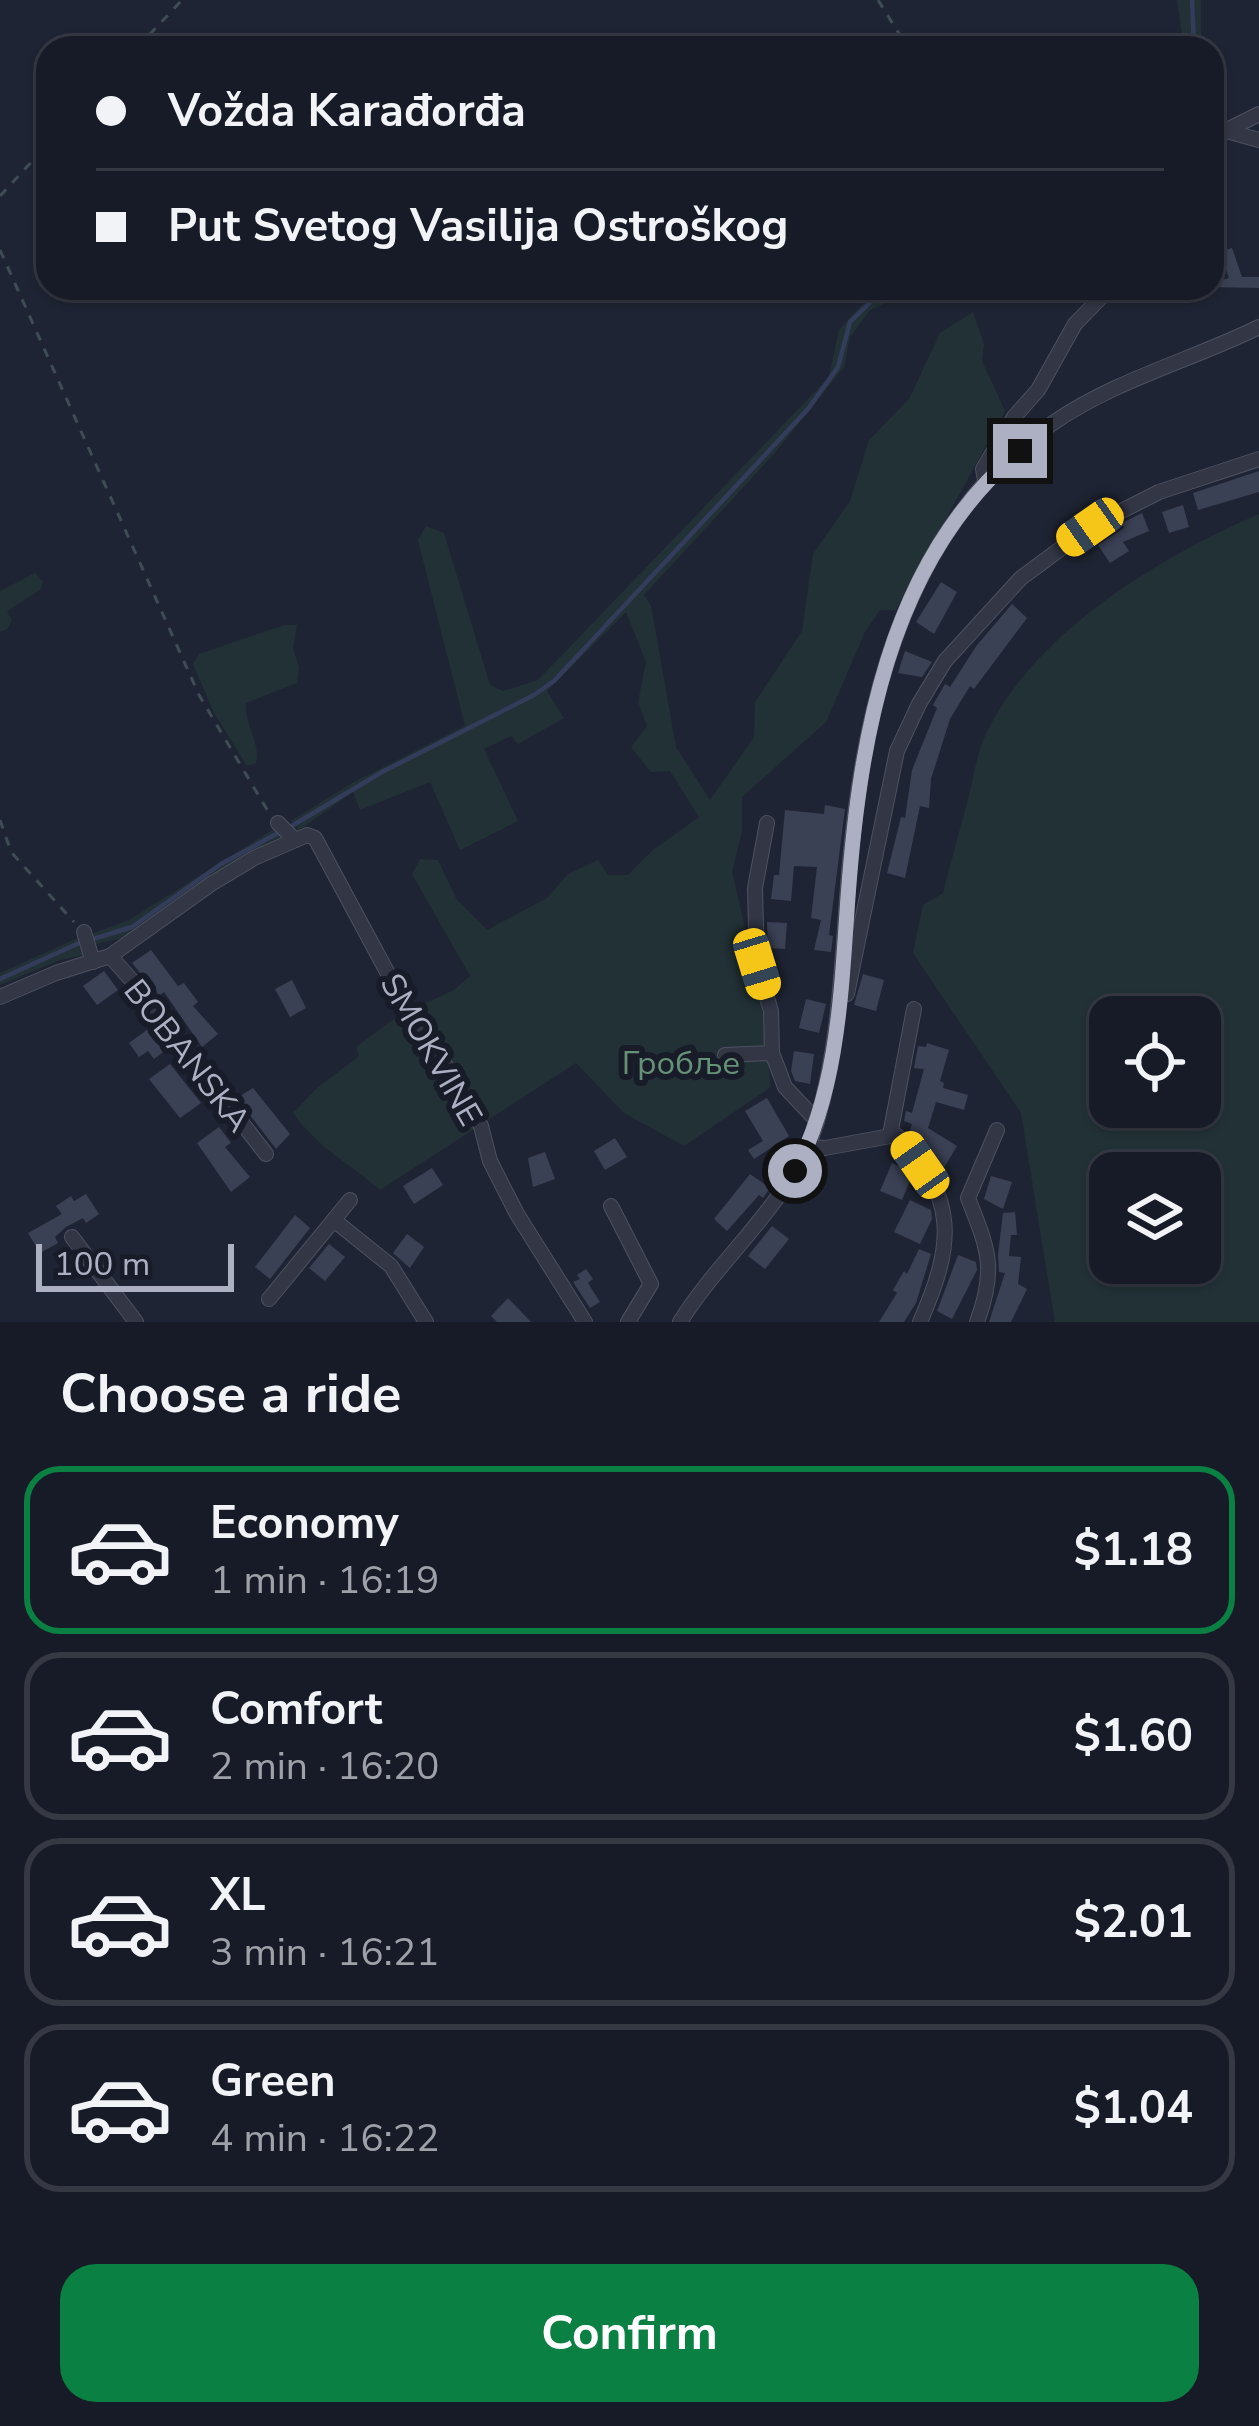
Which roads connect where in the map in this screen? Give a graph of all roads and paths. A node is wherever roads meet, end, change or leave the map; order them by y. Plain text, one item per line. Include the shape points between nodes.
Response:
1 (182, 0) edge
2 (878, 0) edge
3 (148, 36) edge
4 (900, 36) edge
5 (1259, 114) edge
6 (1224, 129) edge
7 (1229, 129) junction
8 (1259, 140) edge
9 (36, 157) edge
10 (0, 196) edge
11 (0, 250) edge
12 (1098, 300) edge
13 (1259, 327) edge
14 (1255, 460) edge
15 (985, 480) junction
16 (0, 820) edge
17 (278, 823) joint
18 (767, 824) dead end
19 (293, 838) junction
20 (84, 932) joint
21 (110, 956) junction
22 (93, 962) junction
23 (0, 997) edge
24 (840, 1002) junction
25 (914, 1009) dead end
26 (772, 1053) junction
27 (725, 1055) dead end
28 (818, 1121) junction
29 (997, 1130) dead end
30 (890, 1136) junction
31 (808, 1147) junction
32 (266, 1154) dead end
33 (350, 1201) dead end
34 (611, 1206) dead end
35 (335, 1221) junction
36 (72, 1237) dead end
37 (269, 1299) dead end
38 (136, 1322) edge
39 (426, 1322) edge
40 (585, 1322) edge
41 (628, 1322) edge
42 (680, 1322) edge
43 (920, 1322) edge
44 (977, 1322) edge

1 - 3 path
2 - 4 path
5 - 7 street
6 - 7 street
7 - 8 street
9 - 10 path
11 - 17 path via 199,694
12 - 15 street via 1014,417 983,469
13 - 15 street via 1055,422
14 - 24 street via 1159,492 1090,527 1021,578 945,661 897,752
15 - 24 street via 936,550 888,649 854,829
16 - 20 path via 11,852
17 - 19 street
18 - 26 street via 753,910
19 - 21 street
19 - 40 street, SMOKVINE via 315,838 481,1126 517,1214
20 - 22 street
21 - 22 street
21 - 32 street, BOBANSKA
22 - 23 street
24 - 28 street
25 - 30 street
26 - 27 street
26 - 28 street via 785,1087
28 - 31 street
29 - 44 street via 968,1198 989,1252 990,1287
30 - 31 street
30 - 43 street via 905,1144 942,1199 947,1246
31 - 42 street via 779,1197
33 - 35 street
34 - 41 street via 651,1284
35 - 37 street
35 - 39 street via 391,1266
36 - 38 street

